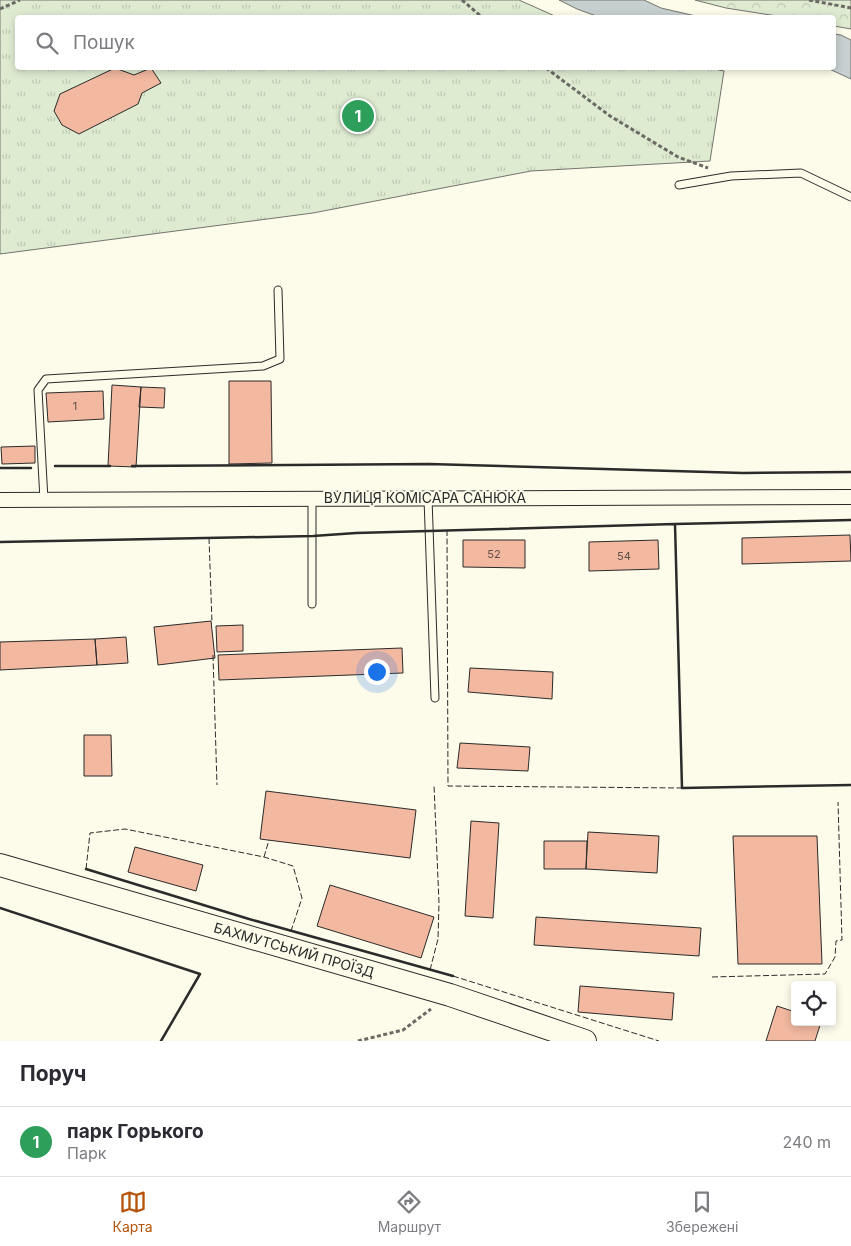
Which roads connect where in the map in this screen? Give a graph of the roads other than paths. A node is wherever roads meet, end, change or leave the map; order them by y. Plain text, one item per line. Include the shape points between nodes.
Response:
1 (679, 185) dead end
2 (851, 197) edge
3 (278, 290) dead end
4 (851, 496) edge
5 (428, 498) junction
6 (312, 499) junction
7 (0, 500) edge
8 (44, 500) junction
9 (312, 604) dead end
10 (435, 698) dead end
11 (0, 865) edge
12 (585, 1041) edge

1 - 2 lane via 731,176 801,173
3 - 8 lane via 280,359 263,366 46,379 38,390
4 - 5 street, ВУЛИЦЯ КОМІСАРА САНЮКА
5 - 6 street, ВУЛИЦЯ КОМІСАРА САНЮКА
5 - 10 lane
6 - 8 street, ВУЛИЦЯ КОМІСАРА САНЮКА
6 - 9 lane
7 - 8 street, ВУЛИЦЯ КОМІСАРА САНЮКА
11 - 12 main road, БАХМУТСЬКИЙ ПРОЇЗД via 450,995

